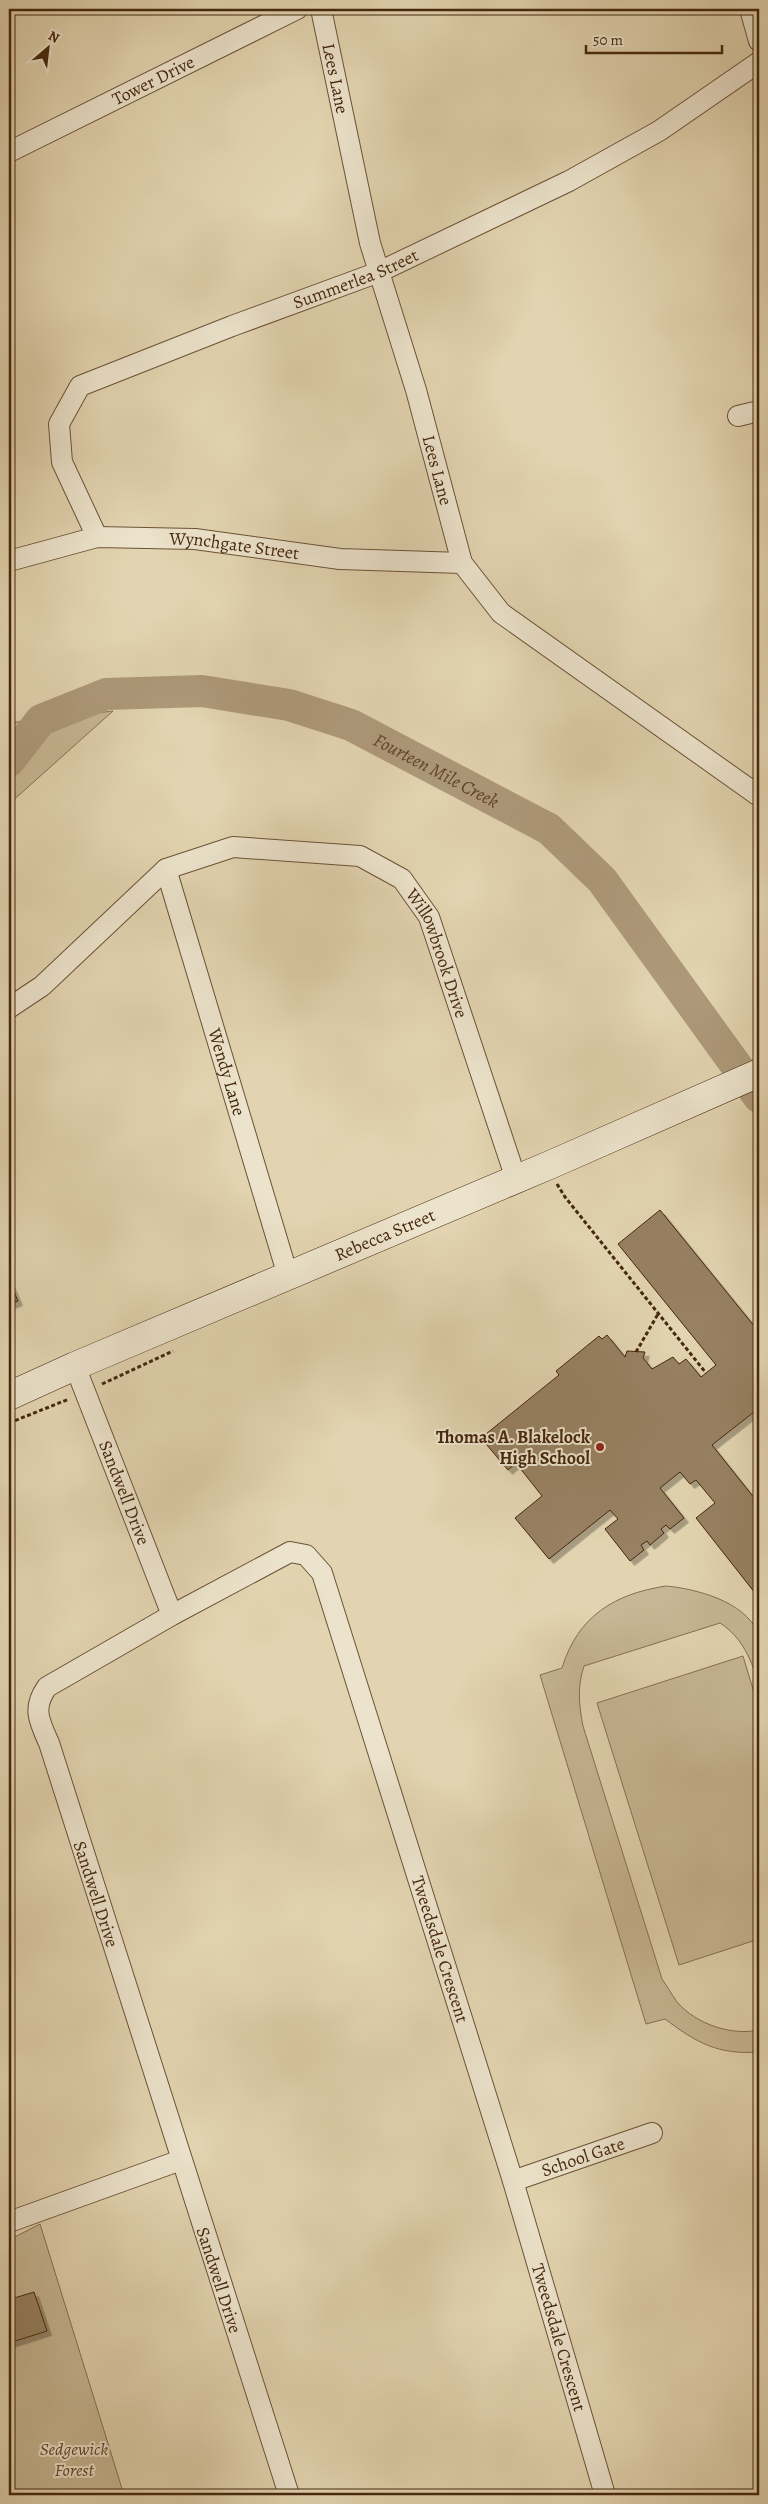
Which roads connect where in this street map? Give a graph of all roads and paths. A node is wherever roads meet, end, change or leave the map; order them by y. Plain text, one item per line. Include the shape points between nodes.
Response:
1 (298, 9) edge
2 (321, 9) edge
3 (750, 9) edge
4 (759, 41) edge
5 (759, 62) edge
6 (9, 152) edge
7 (380, 272) junction
8 (759, 410) edge
9 (738, 416) dead end
10 (97, 537) junction
11 (9, 562) edge
12 (462, 563) junction
13 (759, 796) edge
14 (166, 869) junction
15 (9, 1008) edge
16 (759, 1073) edge
17 (547, 1166) junction
18 (516, 1179) junction
19 (288, 1276) junction
20 (658, 1314) junction
21 (636, 1352) dead end
22 (74, 1366) junction
23 (706, 1373) dead end
24 (9, 1396) edge
25 (172, 1615) junction
26 (652, 2133) dead end
27 (181, 2160) junction
28 (513, 2182) junction
29 (9, 2222) edge
30 (288, 2495) edge
31 (605, 2495) edge

1 - 6 street, Tower Drive
2 - 7 street, Lees Lane via 370,243
3 - 4 street
5 - 7 street, Summerlea Street via 659,131 569,181
7 - 10 street, Summerlea Street via 80,386 59,424 62,462
7 - 12 street, Lees Lane via 416,390
8 - 9 street
10 - 11 street, Wynchgate Street
10 - 12 street, Wynchgate Street via 195,539 340,559
12 - 13 street, Lees Lane via 501,613
14 - 15 street, Willowbrook Drive via 42,986
14 - 18 street, Willowbrook Drive via 233,847 360,856 402,879 429,917
14 - 19 street, Wendy Lane
16 - 17 main road, Rebecca Street
17 - 18 main road, Rebecca Street
17 - 20 path via 564,1197
18 - 19 main road, Rebecca Street
19 - 22 main road, Rebecca Street
20 - 21 path
20 - 23 path
22 - 24 main road, Rebecca Street
22 - 25 street, Sandwell Drive
25 - 27 street, Sandwell Drive via 47,1687 38,1700 39,1720
25 - 28 street, Tweedsdale Crescent via 290,1552 306,1555 322,1573
26 - 28 street, School Gate
27 - 29 street
27 - 30 street, Sandwell Drive
28 - 31 street, Tweedsdale Crescent

